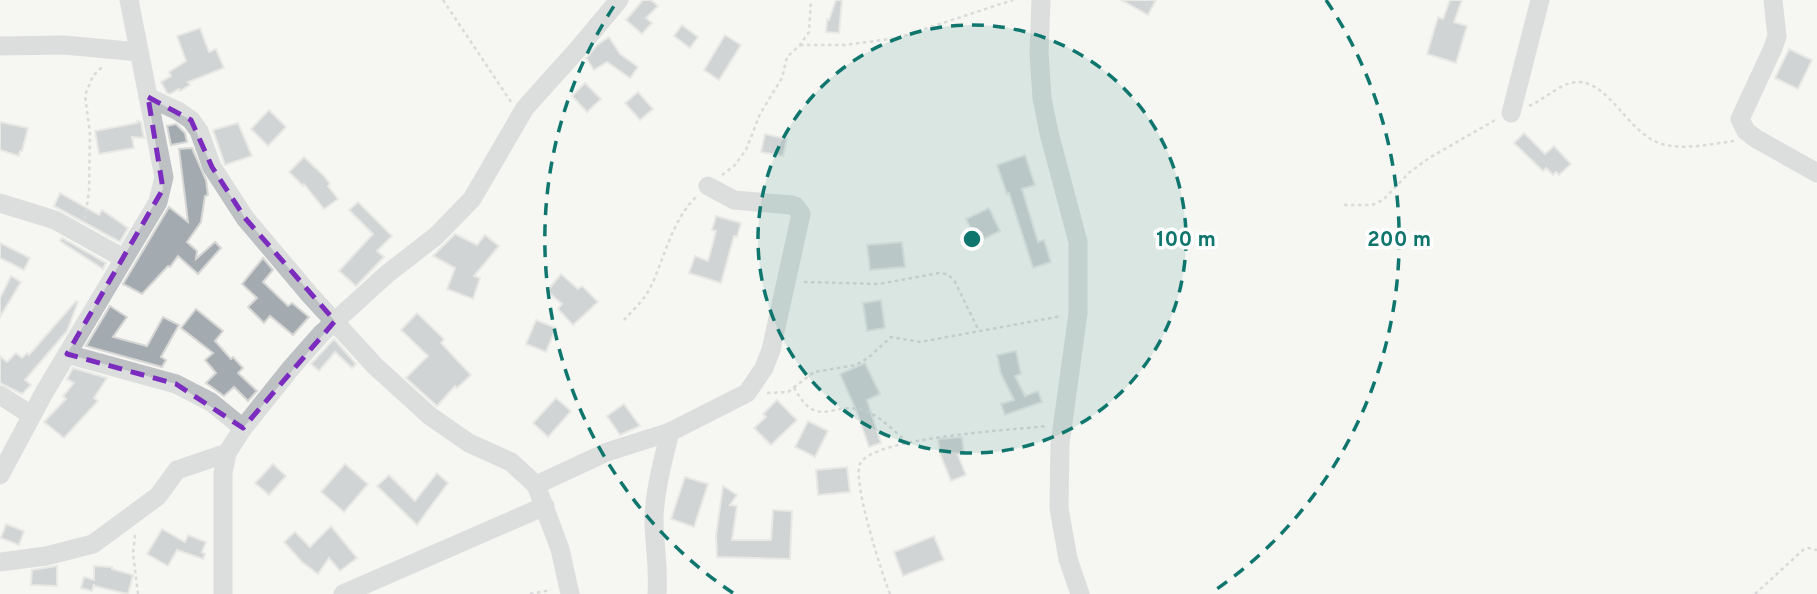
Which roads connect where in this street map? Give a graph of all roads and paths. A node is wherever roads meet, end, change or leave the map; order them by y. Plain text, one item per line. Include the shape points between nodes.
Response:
1 (129, 0) edge
2 (443, 0) edge
3 (619, 0) edge
4 (811, 0) edge
5 (1013, 0) edge
6 (1041, 0) edge
7 (1540, 0) edge
8 (1773, 0) edge
9 (800, 45) junction
10 (0, 46) edge
11 (129, 51) junction
12 (148, 97) junction
13 (1511, 113) junction
14 (518, 120) junction
15 (1755, 138) junction
16 (1817, 173) edge
17 (708, 186) junction
18 (0, 203) edge
19 (1344, 205) dead end
20 (82, 234) junction
21 (123, 258) junction
22 (786, 282) junction
23 (1078, 313) junction
24 (624, 320) dead end
25 (334, 321) junction
26 (979, 332) junction
27 (67, 354) junction
28 (794, 387) junction
29 (747, 393) junction
30 (0, 395) edge
31 (31, 415) junction
32 (1064, 424) junction
33 (243, 428) junction
34 (670, 432) junction
35 (907, 443) junction
36 (227, 453) junction
37 (0, 475) edge
38 (536, 485) junction
39 (545, 506) junction
40 (136, 513) junction
41 (1817, 550) edge
42 (0, 562) edge
43 (569, 590) edge
44 (138, 594) edge
45 (223, 594) edge
46 (343, 594) edge
47 (530, 594) edge
48 (657, 594) edge
49 (890, 594) edge
50 (1080, 594) edge
51 (1755, 594) edge

1 - 11 street
2 - 14 path via 508,96
3 - 14 street
4 - 9 path via 809,32
5 - 9 path via 897,38
6 - 23 street via 1042,98 1078,242
7 - 13 street
8 - 15 street via 1777,36 1740,119
9 - 17 path via 787,57 782,78 760,114 746,150
10 - 11 street
11 - 12 street
11 - 20 path via 93,76 85,95 89,191
12 - 21 street via 163,189
12 - 25 street via 191,120 212,167 245,218
13 - 15 path via 1576,82 1591,84 1638,131 1657,143 1680,147
13 - 19 path via 1429,158 1383,200 1373,205
14 - 25 street via 472,199 436,236
15 - 16 street
17 - 22 street via 734,200 799,209
17 - 24 path via 689,203 648,293
18 - 20 street via 55,220
20 - 21 street
21 - 27 street
22 - 26 path via 879,285 947,274
22 - 29 street via 771,350
23 - 26 path
23 - 32 street
25 - 33 street
25 - 38 street via 430,416 469,443 511,462
26 - 28 path via 920,342 891,337 856,365 814,372
27 - 31 street
27 - 33 street via 176,384 211,402
28 - 29 path via 788,392
28 - 35 path via 807,408 867,411
29 - 34 street
30 - 31 street
31 - 37 street
32 - 35 path
32 - 50 street via 1059,508
33 - 36 street
34 - 38 street via 607,452
34 - 48 street via 654,518
35 - 49 path via 882,448 867,456 859,468 863,500
36 - 40 street via 177,470 158,496
36 - 45 street
38 - 39 street
39 - 43 street
39 - 46 street
40 - 42 street via 93,544
40 - 44 path via 133,553
41 - 51 path via 1803,550
43 - 47 path

